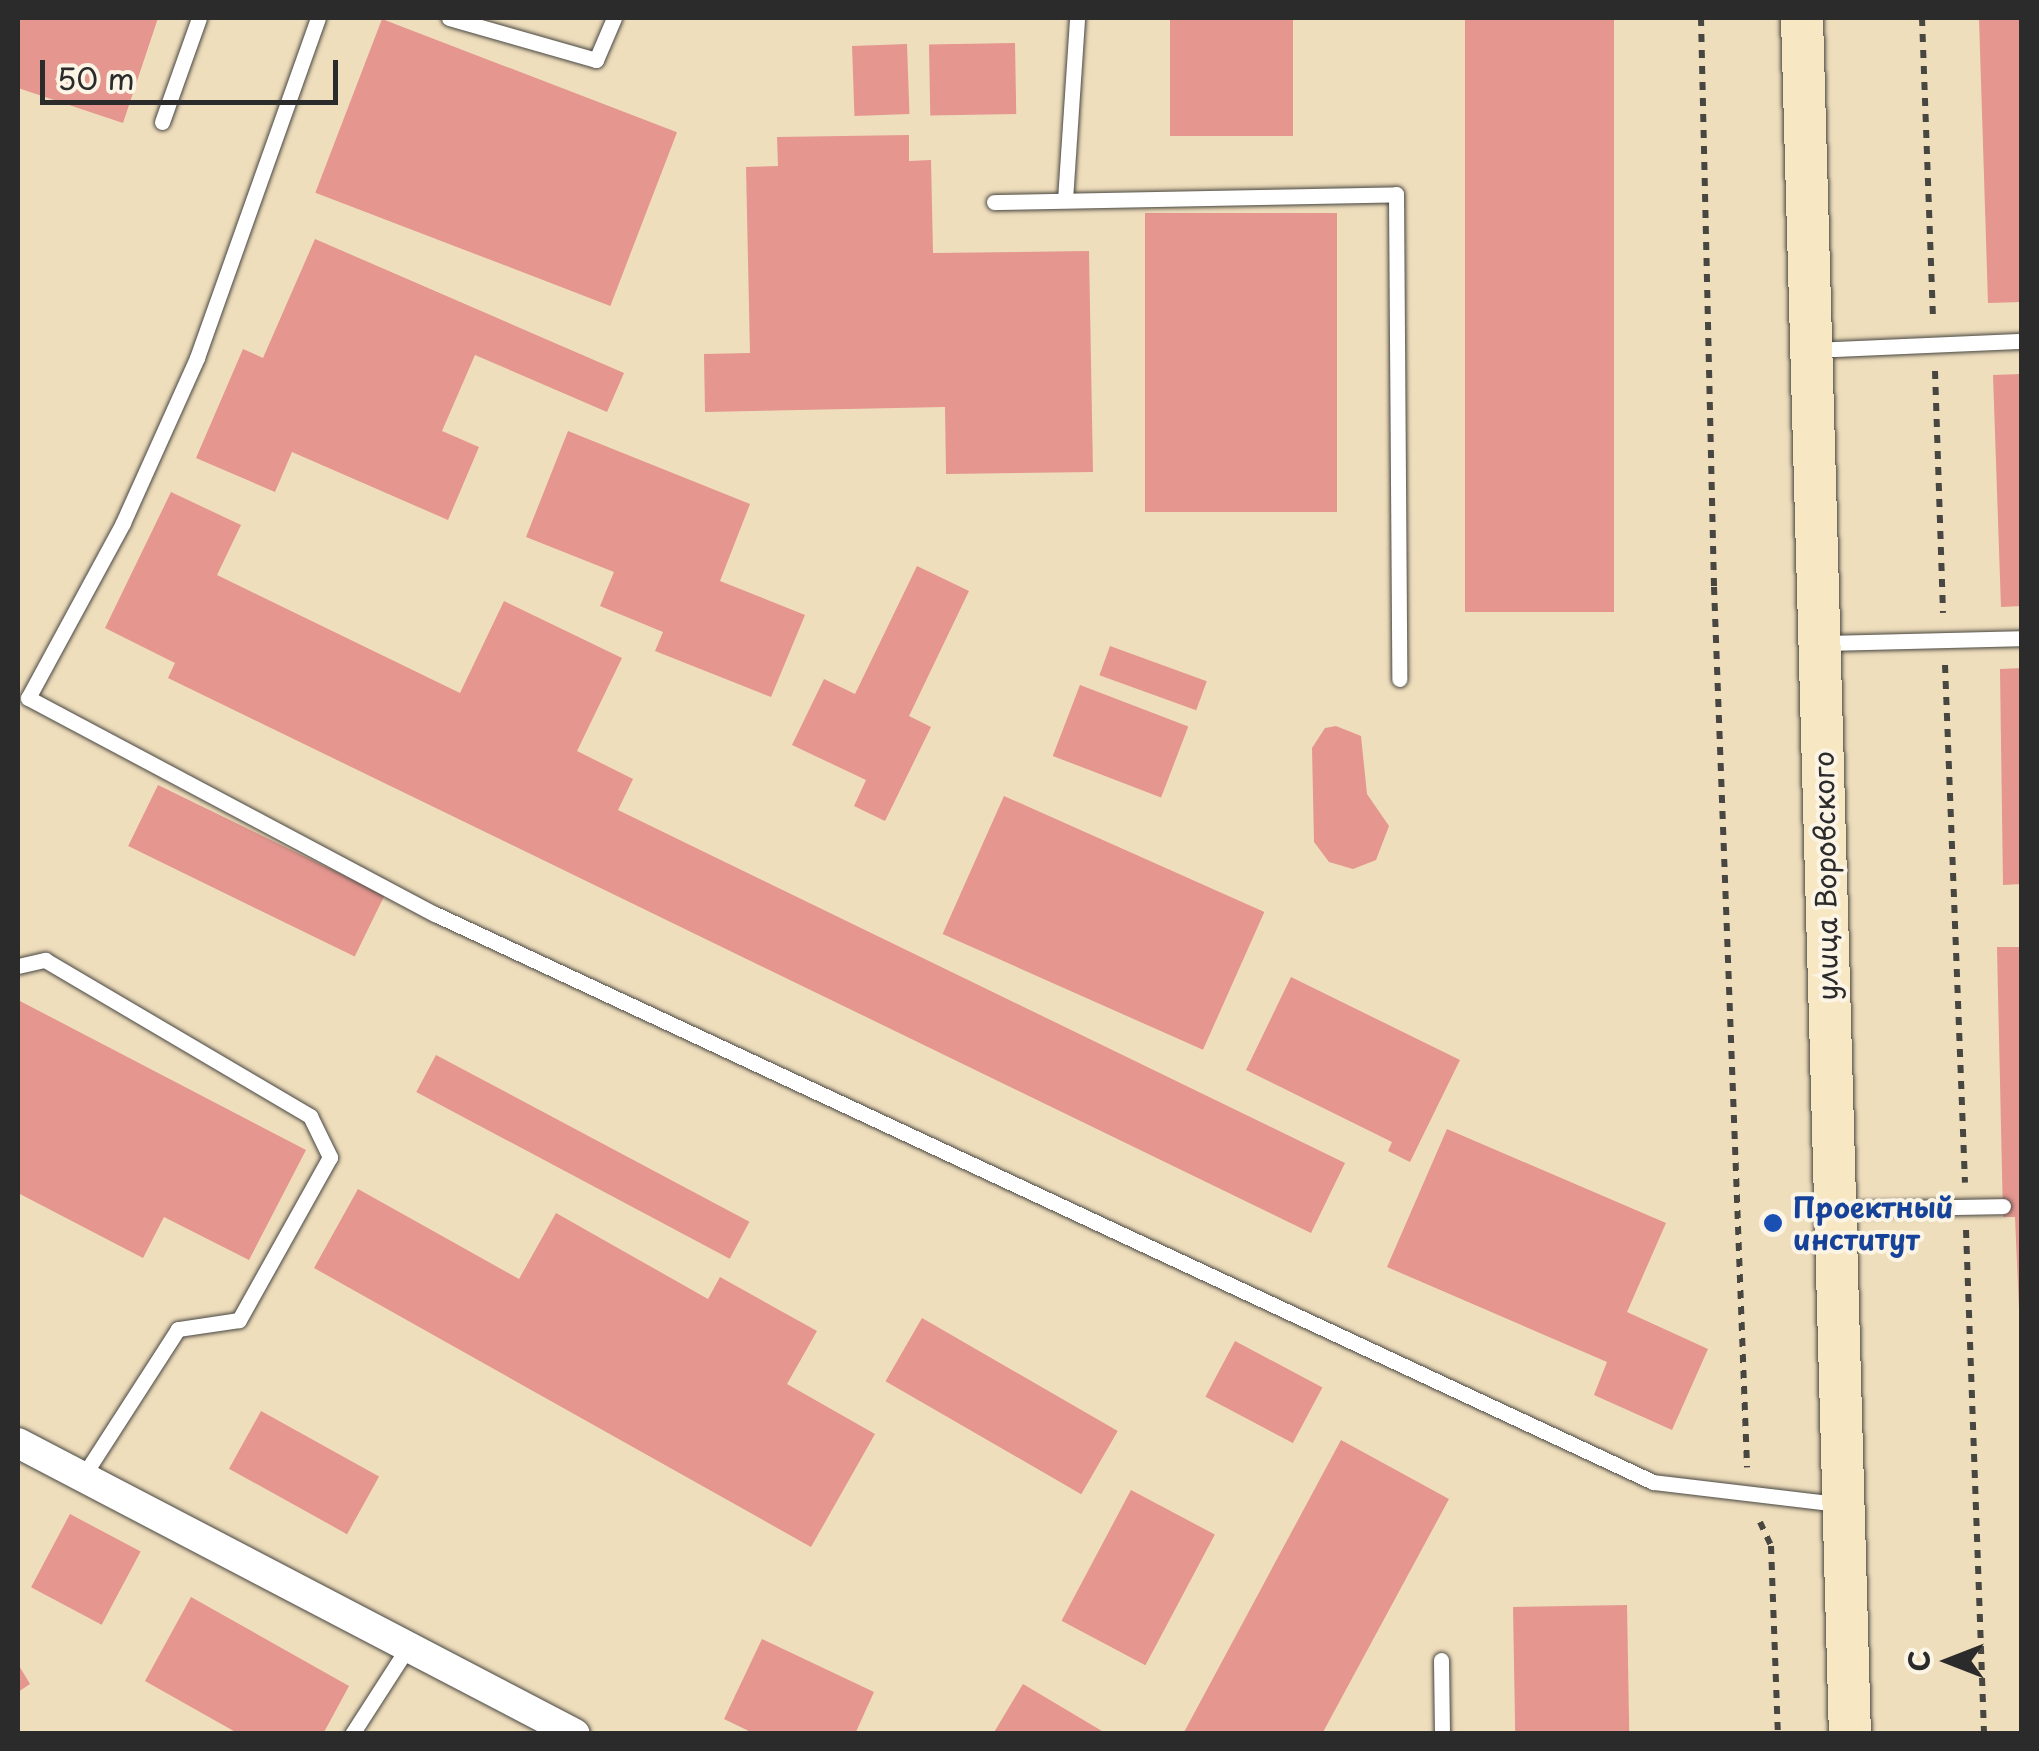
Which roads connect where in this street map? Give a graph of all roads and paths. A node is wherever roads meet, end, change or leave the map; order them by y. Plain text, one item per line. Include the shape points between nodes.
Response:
1 (200, 18) edge
2 (318, 18) edge
3 (449, 18) edge
4 (614, 18) edge
5 (1077, 18) edge
6 (1701, 18) edge
7 (1802, 18) edge
8 (1922, 18) edge
9 (162, 122) dead end
10 (1066, 200) junction
11 (994, 202) dead end
12 (2022, 341) edge
13 (1934, 343) junction
14 (1810, 350) junction
15 (2022, 638) edge
16 (1944, 641) junction
17 (1819, 642) junction
18 (1399, 679) dead end
19 (18, 966) edge
20 (2003, 1206) dead end
21 (1966, 1207) junction
22 (1834, 1209) junction
23 (18, 1444) edge
24 (82, 1478) junction
25 (1749, 1496) junction
26 (1842, 1504) junction
27 (408, 1647) junction
28 (1441, 1660) dead end
29 (352, 1734) edge
30 (575, 1734) edge
31 (1442, 1734) edge
32 (1778, 1734) edge
33 (1850, 1734) edge
34 (1984, 1734) edge

1 - 9 lane
2 - 25 lane via 197,358 123,523 28,698 435,914 1618,1466 1653,1482
3 - 4 lane via 596,60
5 - 10 lane
6 - 25 path via 1714,587
7 - 14 main road, улица Воровского
8 - 13 path
10 - 11 lane
10 - 18 lane via 1396,194
12 - 13 lane
13 - 14 lane
13 - 16 path
14 - 17 main road, улица Воровского
15 - 16 lane
16 - 17 lane
16 - 21 path
17 - 22 main road, улица Воровского
19 - 24 lane via 45,960 310,1116 330,1156 240,1320 178,1330
20 - 21 lane
21 - 22 lane
21 - 34 path
22 - 26 main road, улица Воровского
23 - 24 street
24 - 27 street
25 - 26 lane
25 - 32 path via 1770,1546
26 - 33 main road, улица Воровского
27 - 29 lane
27 - 30 street
28 - 31 lane

